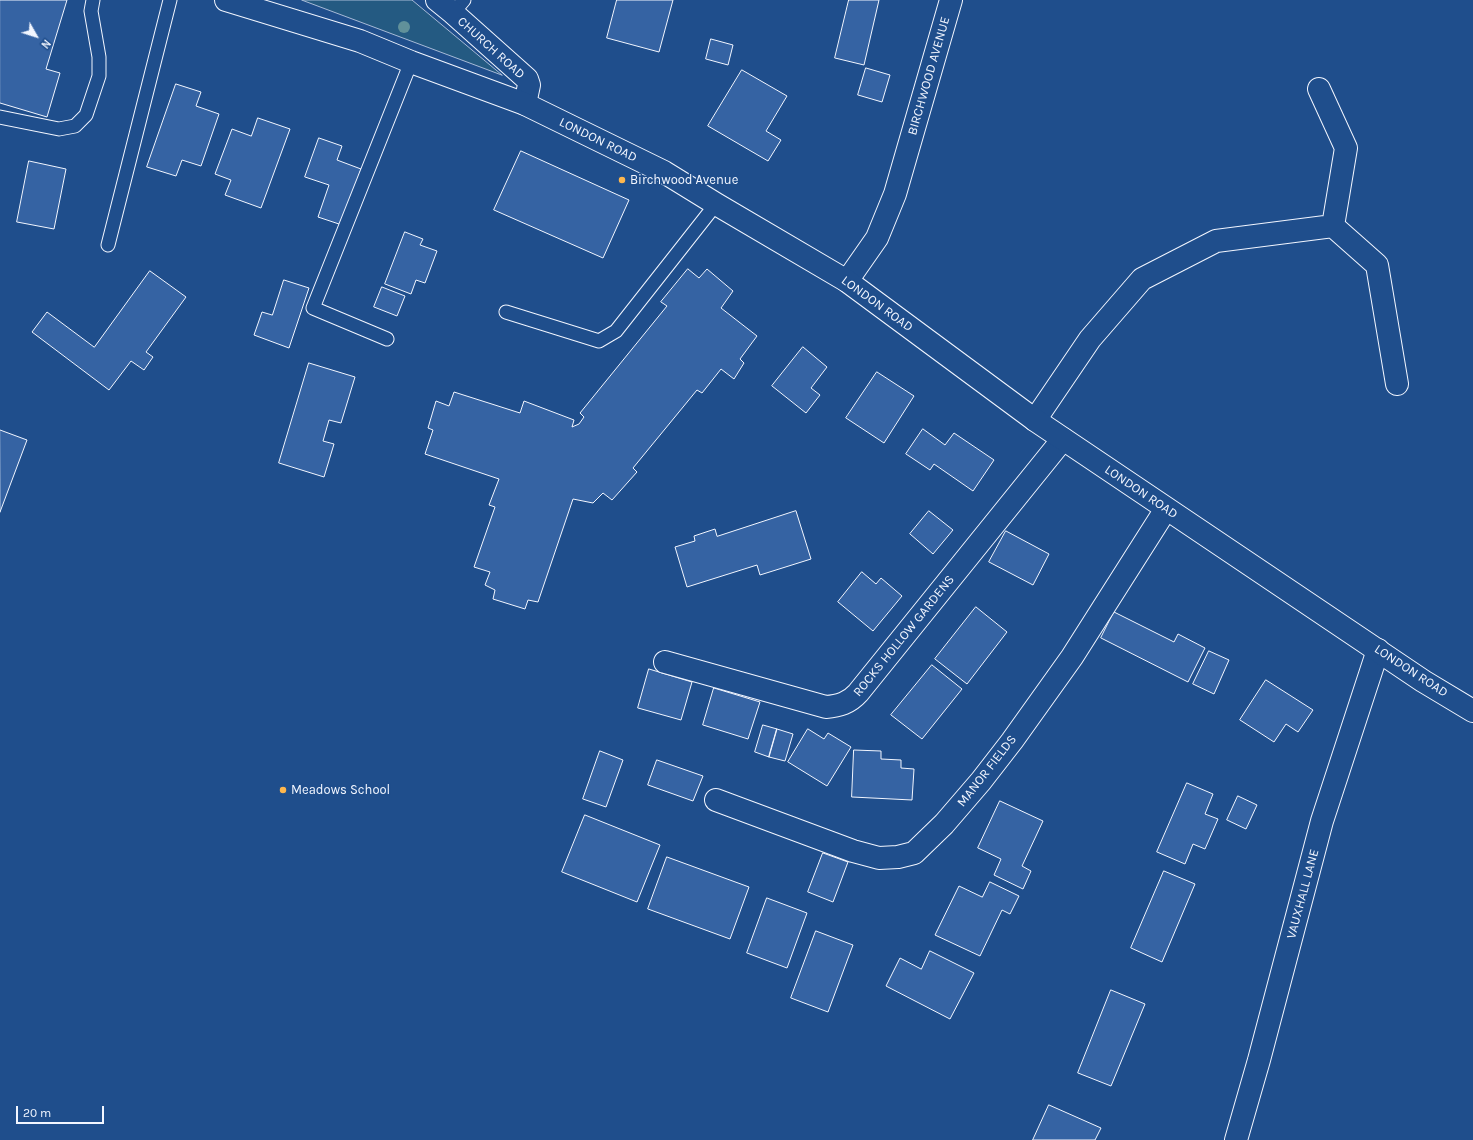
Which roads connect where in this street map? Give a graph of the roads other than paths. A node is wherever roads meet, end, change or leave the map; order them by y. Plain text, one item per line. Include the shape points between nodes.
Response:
1 (93, 0) edge
2 (170, 0) edge
3 (226, 0) edge
4 (951, 0) edge
5 (451, 4) edge
6 (412, 62) junction
7 (1319, 89) dead end
8 (525, 104) junction
9 (0, 117) edge
10 (716, 204) junction
11 (1333, 226) junction
12 (108, 245) dead end
13 (847, 280) junction
14 (506, 312) dead end
15 (387, 339) dead end
16 (1397, 384) dead end
17 (1035, 420) junction
18 (1063, 439) junction
19 (1166, 509) junction
20 (1378, 650) junction
21 (665, 662) dead end
22 (1473, 711) edge
23 (716, 800) dead end
24 (1236, 1140) edge

1 - 9 lane via 91,11 99,57 99,76 86,115 75,126 59,129
2 - 12 lane
3 - 6 main road, LONDON ROAD via 360,41
4 - 13 main road, BIRCHWOOD AVENUE via 895,194 877,238
5 - 8 main road, CHURCH ROAD via 526,79 529,85
6 - 8 main road, LONDON ROAD
6 - 15 lane via 313,308
7 - 11 main road via 1346,148
8 - 10 main road, LONDON ROAD via 664,172
10 - 13 main road, LONDON ROAD
10 - 14 lane via 616,331 600,341
11 - 16 main road via 1377,265
11 - 17 main road via 1216,241 1142,280 1090,339
13 - 17 main road, LONDON ROAD
17 - 18 main road, LONDON ROAD
18 - 19 main road, LONDON ROAD
18 - 21 main road, ROCKS HOLLOW GARDENS via 858,693 846,703 826,707
19 - 20 main road, LONDON ROAD
19 - 23 main road, MANOR FIELDS via 1072,657 1012,740 944,824 914,853 879,858 853,851
20 - 22 main road, LONDON ROAD
20 - 24 main road, VAUXHALL LANE via 1322,821

